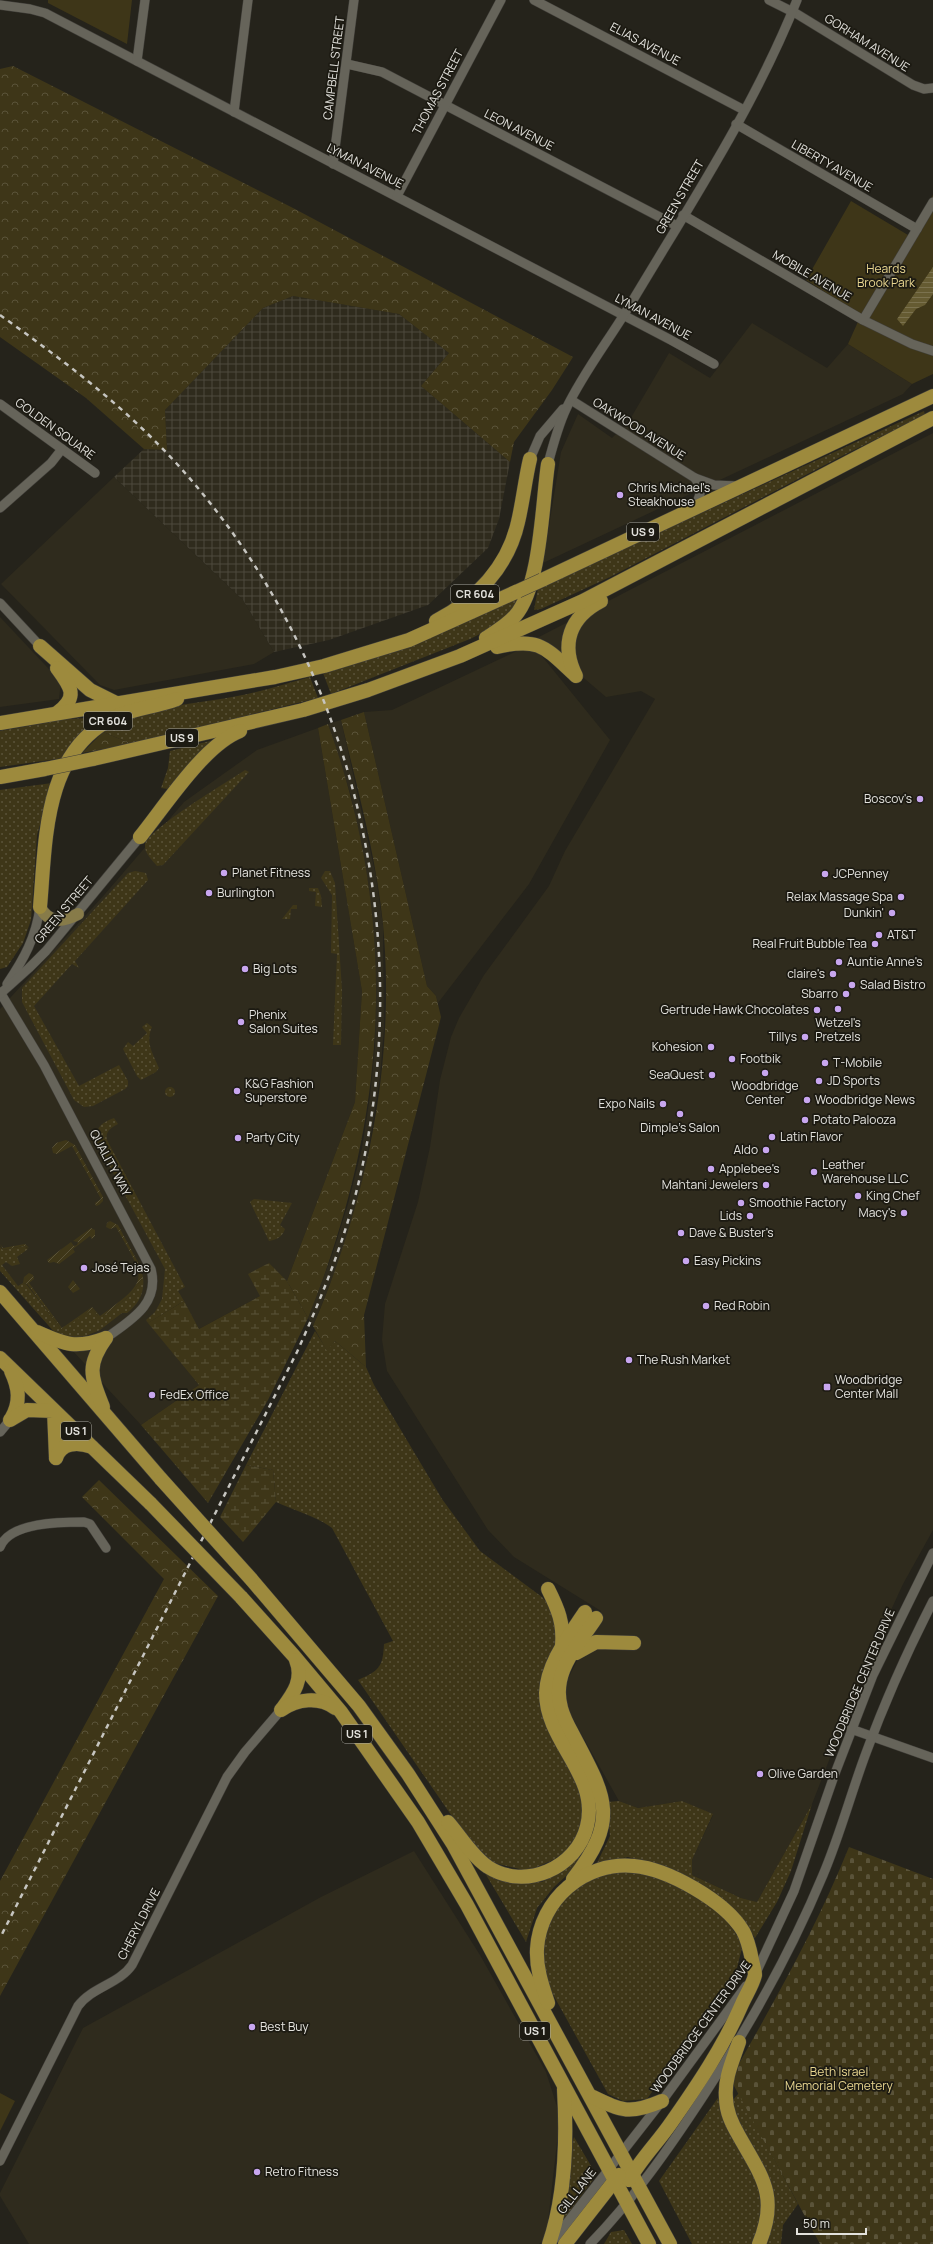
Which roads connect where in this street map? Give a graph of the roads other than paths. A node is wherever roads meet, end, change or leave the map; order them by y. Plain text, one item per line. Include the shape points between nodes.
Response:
1 (145, 0) edge
2 (248, 0) edge
3 (354, 0) edge
4 (501, 0) edge
5 (534, 0) edge
6 (769, 0) edge
7 (797, 0) edge
8 (0, 5) edge
9 (792, 12) junction
10 (137, 61) junction
11 (347, 64) junction
12 (933, 88) edge
13 (445, 106) junction
14 (744, 110) junction
15 (234, 112) junction
16 (736, 124) junction
17 (333, 164) junction
18 (397, 196) junction
19 (933, 202) edge
20 (683, 215) junction
21 (677, 226) junction
22 (917, 229) junction
23 (624, 315) junction
24 (863, 320) junction
25 (933, 351) edge
26 (714, 364) dead end
27 (933, 396) edge
28 (571, 400) junction
29 (0, 404) edge
30 (933, 418) edge
31 (62, 449) junction
32 (530, 459) joint
33 (548, 464) joint
34 (95, 473) dead end
35 (695, 478) junction
36 (744, 485) junction
37 (0, 508) edge
38 (691, 509) junction
39 (656, 562) junction
40 (0, 602) edge
41 (40, 646) junction
42 (460, 656) junction
43 (340, 661) junction
44 (208, 688) junction
45 (116, 703) junction
46 (56, 713) junction
47 (272, 718) junction
48 (0, 723) edge
49 (0, 778) edge
50 (140, 837) joint
51 (40, 907) junction
52 (78, 914) junction
53 (0, 993) edge
54 (0, 1292) edge
55 (33, 1331) junction
56 (106, 1338) junction
57 (5, 1362) edge
58 (54, 1411) junction
59 (107, 1417) junction
60 (10, 1420) junction
61 (0, 1432) edge
62 (94, 1448) junction
63 (0, 1547) edge
64 (106, 1548) dead end
65 (933, 1553) edge
66 (548, 1589) dead end
67 (933, 1601) edge
68 (590, 1615) dead end
69 (634, 1643) dead end
70 (566, 1653) junction
71 (294, 1656) junction
72 (281, 1710) junction
73 (341, 1712) junction
74 (852, 1729) junction
75 (873, 1736) junction
76 (933, 1758) edge
77 (417, 1787) junction
78 (564, 1890) junction
79 (755, 1975) junction
80 (557, 2034) junction
81 (739, 2042) junction
82 (564, 2085) junction
83 (591, 2096) junction
84 (662, 2101) junction
85 (622, 2153) junction
86 (0, 2161) edge
87 (612, 2176) junction
88 (636, 2180) junction
89 (626, 2203) junction
90 (550, 2244) edge
91 (565, 2244) edge
92 (590, 2244) edge
93 (649, 2244) edge
94 (670, 2244) edge
95 (759, 2244) edge

1 - 10 street
2 - 15 street
3 - 11 street, CAMPBELL STREET
4 - 13 street, THOMAS STREET
5 - 14 street, ELIAS AVENUE
6 - 9 street, GORHAM AVENUE
7 - 9 street, GREEN STREET / CR 604
8 - 10 street, LYMAN AVENUE via 40,11
9 - 12 street, GORHAM AVENUE via 913,85 924,89
9 - 14 street, GREEN STREET / CR 604 via 769,66
10 - 15 street, LYMAN AVENUE
11 - 13 street, LEON AVENUE via 382,72
11 - 17 street, CAMPBELL STREET
13 - 18 street, THOMAS STREET
13 - 21 street, LEON AVENUE
14 - 16 street, GREEN STREET / CR 604
15 - 17 street, LYMAN AVENUE
16 - 20 street, GREEN STREET / CR 604
16 - 22 street, LIBERTY AVENUE
17 - 18 street, LYMAN AVENUE
18 - 23 street, LYMAN AVENUE
19 - 22 street
20 - 21 street, GREEN STREET / CR 604
20 - 24 street, MOBILE AVENUE
21 - 23 street, GREEN STREET / CR 604
22 - 24 street
23 - 26 street, LYMAN AVENUE
23 - 28 street, GREEN STREET / CR 604
24 - 25 street, MOBILE AVENUE via 912,344
27 - 36 highway, US 9
28 - 32 street, GREEN STREET / CR 604 via 540,436
28 - 33 street, GREEN STREET / CR 604 via 560,424
28 - 35 street, OAKWOOD AVENUE
29 - 31 street, GOLDEN SQUARE
30 - 39 highway, US 9
31 - 34 street, GOLDEN SQUARE
31 - 37 street via 51,463
32 - 43 highway, CR 604 via 514,538 503,562 488,582 440,619
33 - 42 highway, CR 604 via 534,570 528,594 519,611 508,623
35 - 36 street, OAKWOOD AVENUE via 721,486
35 - 38 street via 700,492 699,499
36 - 38 highway, US 9
38 - 43 highway, US 9, bridge via 409,640
39 - 42 highway, US 9 via 554,615
39 - 42 highway via 622,590 587,609 578,618 569,644 571,663 576,676 549,651 530,643 513,643
40 - 41 street
41 - 45 highway via 90,690
41 - 46 highway via 70,685 70,699
42 - 47 highway, US 9 via 361,692
43 - 44 highway, US 9 via 275,677
44 - 45 highway, US 9
44 - 51 highway, CR 604 via 160,706 136,710 113,718 92,732 78,746 64,769 52,799
45 - 46 highway, US 9
46 - 48 highway, US 9
47 - 49 highway, US 9, bridge
47 - 50 highway via 234,733 214,747
50 - 52 street, GREEN STREET
51 - 52 main road via 45,916 56,921 66,920
51 - 53 street, GREEN STREET / CR 604 via 30,947
52 - 53 street, GREEN STREET via 29,968
53 - 56 street, QUALITY WAY via 44,1065 151,1269 153,1286 149,1302 136,1316
54 - 55 highway, US 1
55 - 56 highway via 64,1344 76,1346
55 - 59 highway, US 1
56 - 59 highway via 95,1354 91,1369
57 - 58 highway, US 1
57 - 60 highway via 19,1393
58 - 60 highway via 27,1410
58 - 62 highway, US 1
58 - 62 highway via 56,1458 61,1448 68,1445 78,1444
59 - 77 highway, US 1, bridge via 342,1684
60 - 61 street
62 - 71 highway, US 1, bridge via 241,1597
63 - 64 street via 3,1539 20,1528 84,1522 90,1524
65 - 74 street, WOODBRIDGE CENTER DRIVE via 882,1654
66 - 70 highway via 563,1623
67 - 75 street via 903,1663
68 - 70 highway
69 - 70 highway via 596,1642
70 - 77 highway via 550,1674 547,1702 552,1722 584,1784 589,1802 587,1827 581,1841 559,1866 539,1874 516,1876 499,1872 476,1856
70 - 78 highway via 560,1681 560,1706 564,1720 598,1784 603,1814 595,1848
71 - 72 highway via 298,1665 299,1680
71 - 73 highway, US 1
72 - 73 highway via 313,1700 329,1704
72 - 86 street, CHERYL DRIVE via 227,1777 132,1965 123,1975 87,1996 78,2006
73 - 82 highway, US 1 via 435,1849
74 - 75 street
74 - 79 street, WOODBRIDGE CENTER DRIVE via 799,1881
75 - 76 street
75 - 81 street via 812,1900
77 - 80 highway, US 1 via 470,1872
78 - 79 highway via 584,1876 611,1866 641,1867 666,1875 706,1897 731,1916 746,1937
78 - 80 highway via 546,1915 537,1949 540,1977
79 - 84 street, WOODBRIDGE CENTER DRIVE
79 - 88 highway via 738,2014 705,2071
80 - 83 highway, US 1
81 - 88 street via 684,2125
81 - 95 highway via 728,2076 726,2099 732,2122 767,2191 768,2214
82 - 87 highway, US 1
82 - 90 highway via 564,2155 556,2220
83 - 84 highway via 614,2107 630,2110 641,2110
83 - 85 highway, US 1
84 - 85 street, WOODBRIDGE CENTER DRIVE
85 - 87 highway via 622,2165
85 - 88 highway, US 1
87 - 89 highway, US 1
87 - 90 street, GILL LANE
87 - 91 highway
88 - 89 highway via 625,2191
88 - 94 highway, US 1
89 - 92 street
89 - 93 highway, US 1

